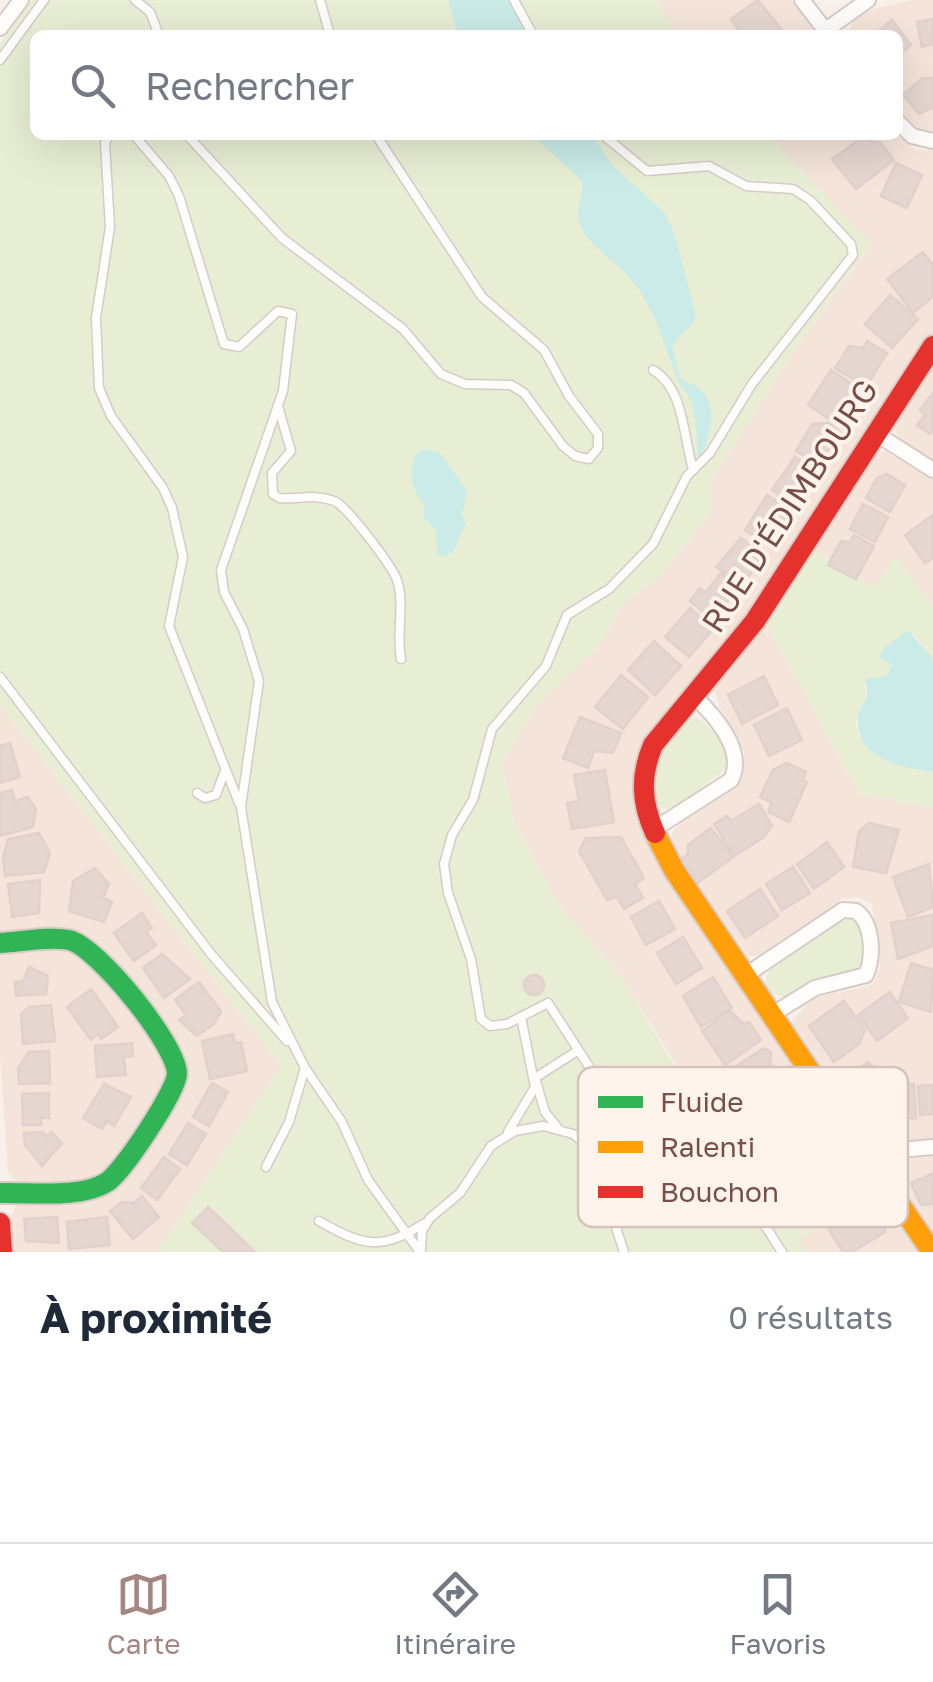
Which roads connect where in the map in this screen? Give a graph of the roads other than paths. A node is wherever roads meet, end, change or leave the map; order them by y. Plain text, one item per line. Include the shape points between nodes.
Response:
1 (20, 0) edge
2 (44, 0) edge
3 (135, 0) edge
4 (320, 0) edge
5 (514, 0) edge
6 (802, 0) edge
7 (868, 0) edge
8 (0, 28) edge
9 (157, 30) edge
10 (329, 30) edge
11 (530, 30) edge
12 (826, 30) edge
13 (832, 30) edge
14 (0, 60) edge
15 (903, 127) edge
16 (106, 140) edge
17 (138, 140) edge
18 (192, 140) edge
19 (379, 140) edge
20 (609, 140) edge
21 (933, 141) edge
22 (933, 346) edge
23 (652, 370) dead end
24 (278, 406) junction
25 (875, 433) junction
26 (693, 469) junction
27 (933, 470) edge
28 (401, 659) dead end
29 (0, 677) edge
30 (694, 696) junction
31 (224, 771) junction
32 (197, 793) dead end
33 (241, 807) junction
34 (653, 830) junction
35 (0, 944) edge
36 (746, 975) junction
37 (772, 1014) junction
38 (521, 1017) junction
39 (294, 1048) junction
40 (577, 1051) junction
41 (588, 1067) edge
42 (809, 1067) edge
43 (305, 1068) junction
44 (535, 1078) junction
45 (561, 1130) junction
46 (502, 1137) junction
47 (578, 1141) edge
48 (933, 1147) edge
49 (908, 1149) edge
50 (266, 1167) dead end
51 (0, 1193) edge
52 (908, 1214) edge
53 (430, 1218) junction
54 (320, 1221) dead end
55 (0, 1224) edge
56 (616, 1227) edge
57 (762, 1227) edge
58 (408, 1236) junction
59 (357, 1242) junction
60 (2, 1252) edge
61 (376, 1252) edge
62 (420, 1252) edge
63 (624, 1252) edge
64 (782, 1252) edge
65 (932, 1252) edge

1 - 8 street
2 - 14 lane
3 - 9 lane
4 - 10 lane
5 - 11 lane
6 - 12 street
7 - 13 street
15 - 21 street
16 - 31 lane via 109,248 96,318 99,388 172,508 183,557 169,626
17 - 24 lane via 179,196 224,344 238,347 278,311 292,314
18 - 19 lane via 282,238 403,329 441,374 465,384 501,382 524,393 564,446 589,459 598,434 544,350 482,297
20 - 26 lane via 647,171 709,166 746,186 792,189 853,248 852,259 826,285
22 - 25 street, RUE D'ÉDIMBOURG
23 - 26 lane via 674,398
24 - 28 lane via 291,451 272,473 273,494 333,501 356,518 396,578
24 - 33 lane via 222,570 224,592 259,681
25 - 27 street
25 - 30 street, RUE D'ÉDIMBOURG via 771,598
26 - 38 lane via 653,544 609,589 567,615 546,666 492,729 473,800 446,852 444,878 467,944 480,1019 496,1026
29 - 39 lane via 222,968
30 - 34 street, RUE D'ÉDIMBOURG via 646,760 642,791
30 - 34 street via 730,742 735,772
31 - 32 lane via 216,794
31 - 33 lane
33 - 39 lane via 267,981
34 - 36 street, RUE D'ÉDIMBOURG
35 - 51 street via 69,940 93,951 170,1048 177,1072 173,1092 108,1182
36 - 37 street, RUE D'ÉDIMBOURG
36 - 37 street via 843,910 862,914 871,960 866,975 815,988
37 - 42 street, RUE D'ÉDIMBOURG
38 - 40 lane via 548,1002
38 - 44 lane
39 - 43 lane
40 - 41 lane
40 - 44 lane
43 - 50 lane
43 - 58 lane via 342,1122 376,1195
44 - 45 lane via 545,1112
44 - 46 lane via 532,1098
45 - 46 lane via 529,1127
45 - 47 lane
46 - 53 lane via 460,1193
48 - 49 street
52 - 65 street, RUE D'ÉDIMBOURG
53 - 58 lane
53 - 62 lane
54 - 59 lane
55 - 60 street
56 - 63 lane
57 - 64 lane
58 - 59 lane via 390,1244
58 - 62 lane
59 - 61 lane

